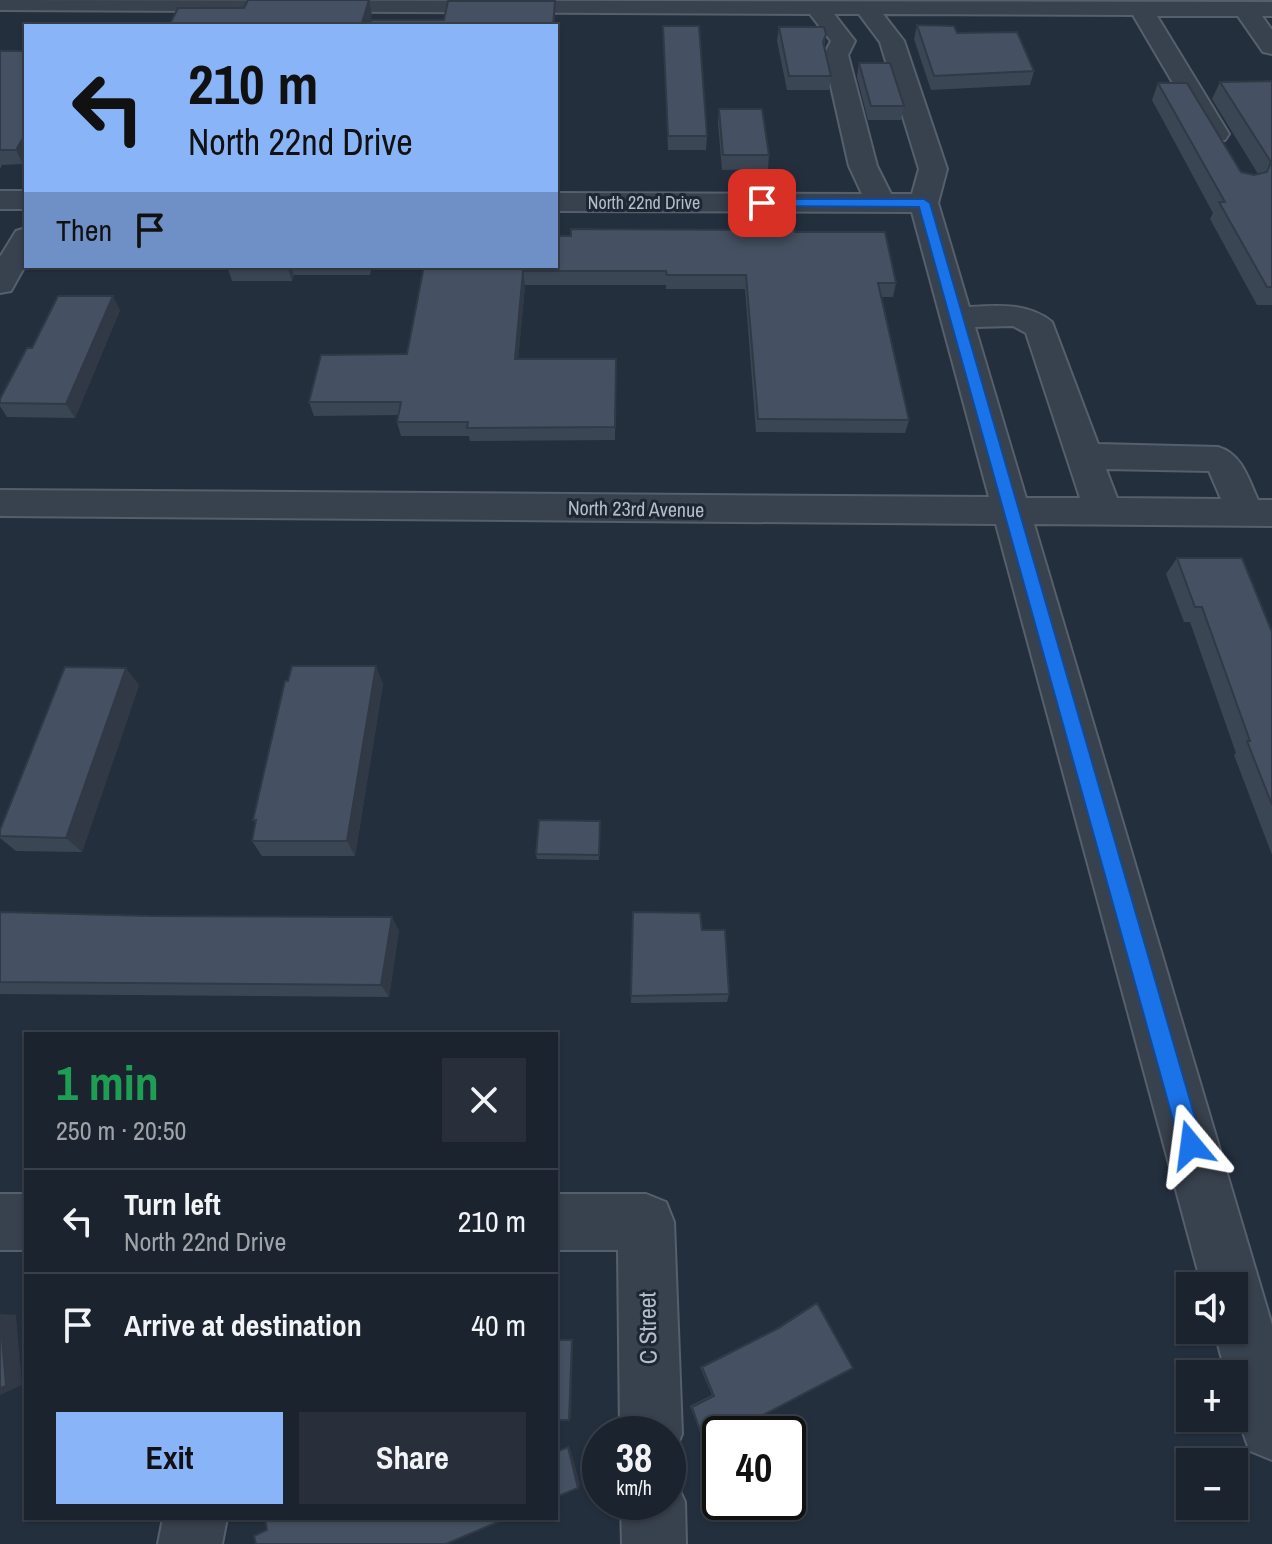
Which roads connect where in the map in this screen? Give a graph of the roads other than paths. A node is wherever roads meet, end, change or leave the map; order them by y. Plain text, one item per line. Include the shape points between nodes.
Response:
1 (158, 2) edge
2 (0, 3) edge
3 (390, 3) edge
4 (865, 4) edge
5 (1011, 4) edge
6 (1080, 4) edge
7 (1242, 4) edge
8 (818, 9) junction
9 (1141, 9) junction
10 (1272, 9) edge
11 (145, 24) edge
12 (1272, 47) edge
13 (1231, 158) edge
14 (0, 200) edge
15 (24, 200) edge
16 (558, 202) edge
17 (879, 203) junction
18 (924, 203) junction
19 (24, 241) edge
20 (0, 284) edge
21 (957, 318) junction
22 (1085, 456) junction
23 (0, 503) edge
24 (1011, 512) junction
25 (1103, 512) junction
26 (1259, 513) edge
27 (0, 1222) edge
28 (24, 1222) edge
29 (558, 1222) edge
30 (1227, 1272) edge
31 (1248, 1344) edge
32 (651, 1416) edge
33 (1272, 1429) edge
34 (195, 1520) edge
35 (653, 1520) edge
36 (190, 1544) edge
37 (654, 1544) edge

1 - 2 street
1 - 3 street
1 - 11 street
3 - 8 street
4 - 5 street
4 - 8 street
4 - 18 street via 892,41 933,169
5 - 6 street
6 - 9 street
7 - 9 street
7 - 10 street
7 - 12 street
8 - 17 street via 843,41 836,55 863,166
9 - 13 street
14 - 15 street
16 - 17 street, North 22nd Drive
17 - 18 street, North 22nd Drive
18 - 21 street
19 - 20 street
21 - 22 street via 1034,321
21 - 24 street
22 - 25 street
22 - 26 street via 1218,459
23 - 24 street, North 23rd Avenue
24 - 25 street, North 23rd Avenue
24 - 30 street
25 - 26 street, North 23rd Avenue
27 - 28 street
29 - 32 street, C Street via 646,1222
31 - 33 street
34 - 36 street
35 - 37 street

